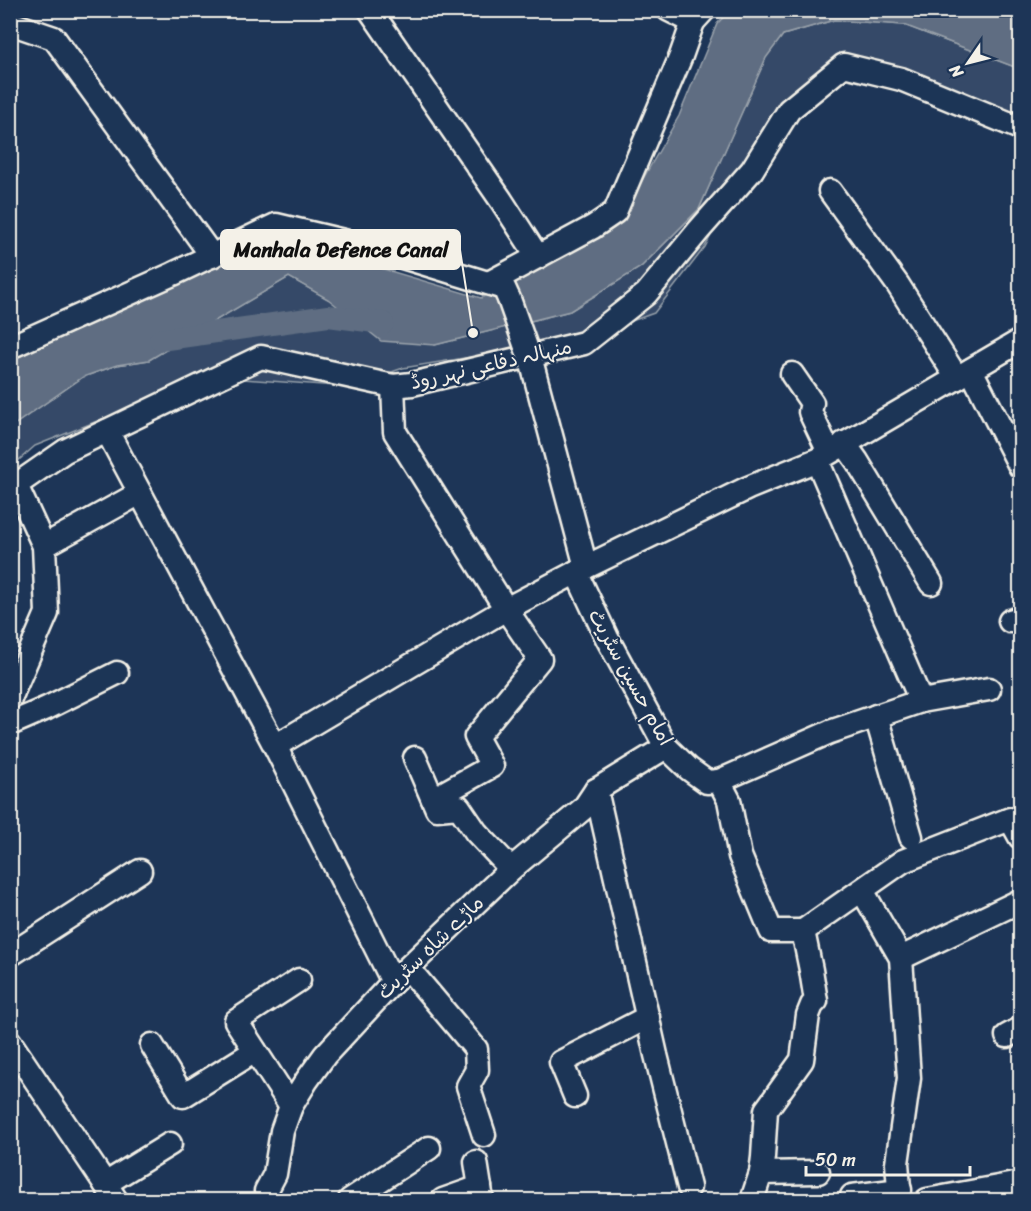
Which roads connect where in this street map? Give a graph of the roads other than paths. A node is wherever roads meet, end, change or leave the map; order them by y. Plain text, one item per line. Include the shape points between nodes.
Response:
1 (370, 10) edge
2 (669, 10) edge
3 (698, 16) edge
4 (10, 23) edge
5 (1020, 128) edge
6 (830, 191) dead end
7 (212, 256) junction
8 (538, 257) junction
9 (489, 283) junction
10 (1020, 341) edge
11 (10, 347) edge
12 (792, 374) dead end
13 (964, 374) junction
14 (393, 386) junction
15 (107, 431) junction
16 (830, 452) junction
17 (1020, 466) edge
18 (140, 493) junction
19 (44, 546) junction
20 (581, 569) junction
21 (931, 583) dead end
22 (506, 609) junction
23 (117, 673) dead end
24 (989, 689) dead end
25 (10, 699) edge
26 (921, 700) junction
27 (876, 716) junction
28 (10, 724) edge
29 (275, 746) junction
30 (666, 747) junction
31 (414, 758) dead end
32 (719, 781) junction
33 (596, 790) junction
34 (433, 799) junction
35 (911, 837) dead end
36 (1020, 837) edge
37 (511, 869) junction
38 (140, 871) dead end
39 (864, 892) dead end
40 (1020, 901) edge
41 (803, 931) junction
42 (10, 956) edge
43 (901, 958) junction
44 (400, 975) junction
45 (299, 980) dead end
46 (648, 1017) junction
47 (10, 1042) edge
48 (152, 1045) dead end
49 (255, 1051) junction
50 (574, 1096) dead end
51 (291, 1106) junction
52 (484, 1135) dead end
53 (170, 1144) dead end
54 (429, 1148) dead end
55 (476, 1162) dead end
56 (818, 1172) dead end
57 (761, 1173) junction
58 (1020, 1183) edge
59 (688, 1187) dead end
60 (110, 1192) edge
61 (481, 1194) edge
62 (900, 1195) edge
63 (852, 1196) dead end
64 (269, 1200) edge
65 (350, 1200) edge
66 (443, 1200) edge
67 (752, 1200) edge
68 (927, 1200) edge

1 - 8 street
2 - 3 street
3 - 8 street via 615,212
4 - 7 street via 54,38
5 - 14 street, منہالہ دفاعی نہر روڈ via 901,79 844,65 789,110 752,170 646,294 584,344
6 - 13 street
7 - 9 street via 276,225 373,248
7 - 11 street
8 - 9 street
9 - 20 street, امام حسین سٹریٹ, bridge via 504,288 532,364
10 - 13 street
12 - 16 street via 812,403 810,412
13 - 16 street
13 - 17 street
14 - 15 street, منہالہ دفاعی نہر روڈ via 261,357
14 - 22 street via 395,432
15 - 18 street
15 - 19 street, منہالہ دفاعی نہر روڈ via 65,451 16,485
16 - 20 street
16 - 21 street via 857,461
16 - 26 street
18 - 19 street
18 - 29 street
19 - 25 street, منہالہ دفاعی نہر روڈ via 47,613
20 - 22 street
20 - 30 street, امام حسین سٹریٹ via 607,638
22 - 29 street
22 - 34 street via 540,659 476,737 492,766
23 - 28 street
24 - 26 street
26 - 27 street
27 - 32 street
27 - 35 street
29 - 44 street
30 - 32 street, امام حسین سٹریٹ via 707,782
30 - 33 street, ماڑے شاہ سٹریٹ
31 - 34 street
32 - 41 street via 729,800 740,856 771,931
33 - 37 street, ماڑے شاہ سٹریٹ via 584,808
33 - 46 street
34 - 37 street via 436,809 459,807 476,832
36 - 41 street via 1010,819 903,861
37 - 44 street, ماڑے شاہ سٹریٹ
38 - 42 street
39 - 43 street
40 - 43 street
41 - 57 street via 816,1001 808,1015 802,1060 766,1110
43 - 62 street via 909,1078 897,1163
44 - 51 street, ماڑے شاہ سٹریٹ via 326,1055
44 - 52 street via 476,1049 477,1070 468,1086
45 - 49 street via 236,1021
46 - 50 street via 561,1062
46 - 59 street
47 - 60 street
48 - 49 street via 183,1096
49 - 51 street
51 - 64 street, ماڑے شاہ سٹریٹ via 282,1131 275,1174 266,1191
53 - 60 street
54 - 65 street
55 - 61 street
56 - 57 street
57 - 67 street
58 - 68 street
61 - 66 street
62 - 63 street

